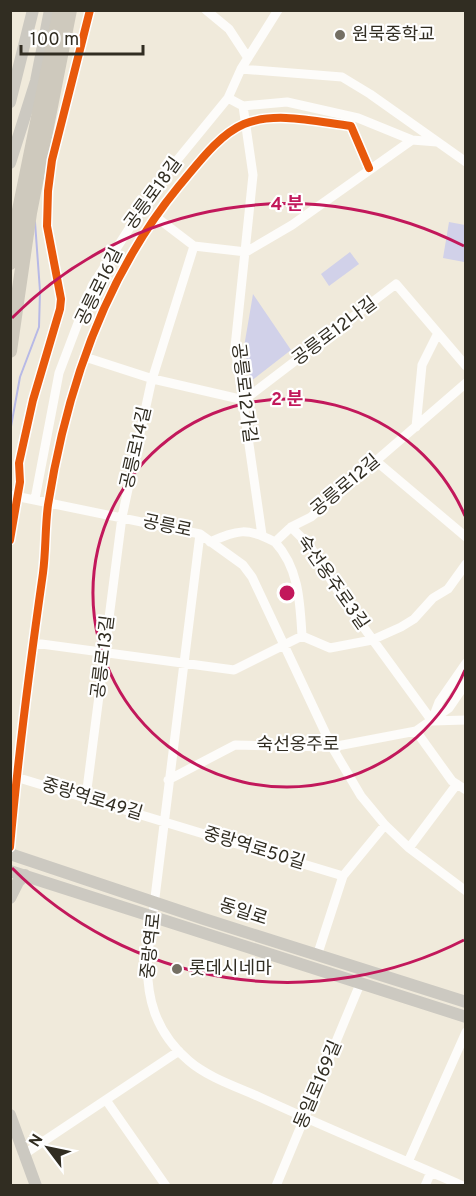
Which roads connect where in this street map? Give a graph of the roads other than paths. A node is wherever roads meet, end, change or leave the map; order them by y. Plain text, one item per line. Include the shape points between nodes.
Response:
1 (33, 10) edge
2 (50, 10) edge
3 (60, 10) edge
4 (70, 10) edge
5 (278, 10) edge
6 (210, 12) edge
7 (248, 58) junction
8 (241, 69) junction
9 (228, 98) junction
10 (10, 102) edge
11 (243, 106) junction
12 (246, 123) junction
13 (412, 140) junction
14 (437, 142) junction
15 (465, 162) edge
16 (10, 163) edge
17 (369, 168) junction
18 (156, 218) junction
19 (194, 246) junction
20 (246, 252) junction
21 (10, 264) edge
22 (438, 333) junction
23 (10, 351) edge
24 (85, 357) junction
25 (465, 366) edge
26 (153, 379) junction
27 (465, 383) edge
28 (244, 400) junction
29 (416, 427) junction
30 (376, 461) junction
31 (10, 495) edge
32 (31, 499) junction
33 (49, 502) junction
34 (122, 518) junction
35 (291, 527) junction
36 (200, 534) junction
37 (261, 535) junction
38 (465, 537) edge
39 (210, 542) junction
40 (275, 542) junction
41 (465, 564) edge
42 (302, 636) junction
43 (372, 640) junction
44 (34, 643) junction
45 (285, 645) junction
46 (105, 651) junction
47 (183, 662) junction
48 (465, 663) edge
49 (465, 683) edge
50 (465, 720) edge
51 (432, 721) junction
52 (416, 731) junction
53 (332, 747) junction
54 (19, 778) junction
55 (168, 780) junction
56 (461, 787) edge
57 (86, 796) junction
58 (165, 822) junction
59 (385, 825) junction
60 (10, 847) edge
61 (409, 848) junction
62 (10, 854) edge
63 (10, 870) edge
64 (25, 875) junction
65 (343, 876) junction
66 (465, 891) edge
67 (10, 898) edge
68 (156, 903) junction
69 (153, 918) junction
70 (204, 919) junction
71 (199, 933) junction
72 (302, 951) junction
73 (317, 956) junction
74 (297, 965) junction
75 (352, 967) junction
76 (354, 982) junction
77 (465, 1002) edge
78 (465, 1017) edge
79 (465, 1032) edge
80 (179, 1051) junction
81 (106, 1100) junction
82 (10, 1115) edge
83 (305, 1118) junction
84 (23, 1155) junction
85 (408, 1162) junction
86 (431, 1172) junction
87 (36, 1185) edge
88 (166, 1185) edge
89 (276, 1185) edge
90 (425, 1185) edge
91 (463, 1185) edge

1 - 10 main road
2 - 16 main road via 36,81
3 - 21 highway
4 - 23 highway via 30,213
5 - 7 street, 공릉로18길
6 - 7 street via 229,28
7 - 8 street, 공릉로18길
8 - 9 street, 공릉로18길
8 - 14 street via 342,77
9 - 11 street
9 - 32 street, 공릉로18길 via 160,181 92,286 59,374
11 - 12 street, 공릉로12가길
11 - 13 street via 286,102 357,118
12 - 17 street via 274,118 351,126
12 - 18 street, 공릉로16길 via 217,144
12 - 20 street, 공릉로12가길 via 253,175
13 - 14 street
13 - 17 street
14 - 15 street
17 - 20 street via 292,225
18 - 19 street
18 - 24 street, 공릉로16길 via 109,294
19 - 20 street
19 - 26 street, 공릉로14길
20 - 28 street, 공릉로12가길 via 235,347
22 - 25 street
22 - 28 street, 공릉로12나길 via 396,284
22 - 29 street via 422,365
24 - 26 street
24 - 33 street, 공릉로16길
26 - 28 street
26 - 34 street, 공릉로14길
27 - 29 street, 공릉로12길
28 - 37 street, 공릉로12가길
29 - 30 street, 공릉로12길
30 - 35 street, 공릉로12길 via 311,517
30 - 38 street
31 - 32 street, 공릉로
32 - 33 street, 공릉로
33 - 34 street, 공릉로
33 - 44 street, 공릉로16길
34 - 36 street, 공릉로
34 - 46 street, 공릉로13길
35 - 40 street, 공릉로12길
35 - 43 street, 숙선옹주로3길 via 309,545
36 - 39 street, 공릉로
36 - 47 street, 중랑역로
37 - 39 street via 237,530
37 - 40 street
39 - 45 street, 공릉로 via 243,565 252,577
40 - 42 street via 294,573
41 - 43 street, 숙선옹주로3길 via 448,589 433,598 414,620
42 - 43 street via 330,648
42 - 45 street
43 - 51 street, 숙선옹주로3길
44 - 46 street
44 - 54 street, 공릉로16길
45 - 47 street via 234,670
45 - 53 street, 공릉로
46 - 47 street
46 - 57 street, 공릉로13길
47 - 55 street, 중랑역로
48 - 51 street via 439,702
49 - 51 street, 숙선옹주로 via 449,708
50 - 51 street
51 - 52 street, 숙선옹주로
52 - 53 street, 숙선옹주로
52 - 56 street
53 - 55 street, 숙선옹주로 via 235,745
53 - 59 street, 공릉로 via 361,796
54 - 57 street, 중랑역로49길
54 - 60 street, 공릉로16길
55 - 58 street, 중랑역로
56 - 61 street
57 - 58 street, 중랑역로49길
58 - 65 street, 중랑역로50길
58 - 68 street, 중랑역로
59 - 61 street, 공릉로
59 - 65 street
61 - 66 street, 공릉로
62 - 68 main road, 동일로
63 - 64 main road, 동일로
64 - 67 main road
64 - 69 main road, 동일로
65 - 73 street
68 - 69 street, 중랑역로
68 - 70 main road, 동일로
69 - 71 main road, 동일로
69 - 80 street, 중랑역로 via 147,991 160,1024
70 - 71 main road via 190,924
70 - 72 main road, 동일로
71 - 74 main road, 동일로
72 - 73 main road, 동일로
72 - 74 main road via 312,962
73 - 75 main road, 동일로
74 - 76 main road, 동일로
75 - 76 main road via 337,970
75 - 77 main road, 동일로
76 - 78 main road, 동일로
76 - 83 street, 동일로169길
79 - 85 street
80 - 81 street
80 - 83 street, 중랑역로 via 205,1071
81 - 84 street
81 - 88 street
82 - 84 main road
83 - 85 street, 중랑역로
83 - 89 street, 동일로169길
84 - 87 main road
85 - 86 street, 중랑역로
86 - 90 street
86 - 91 street, 중랑역로

